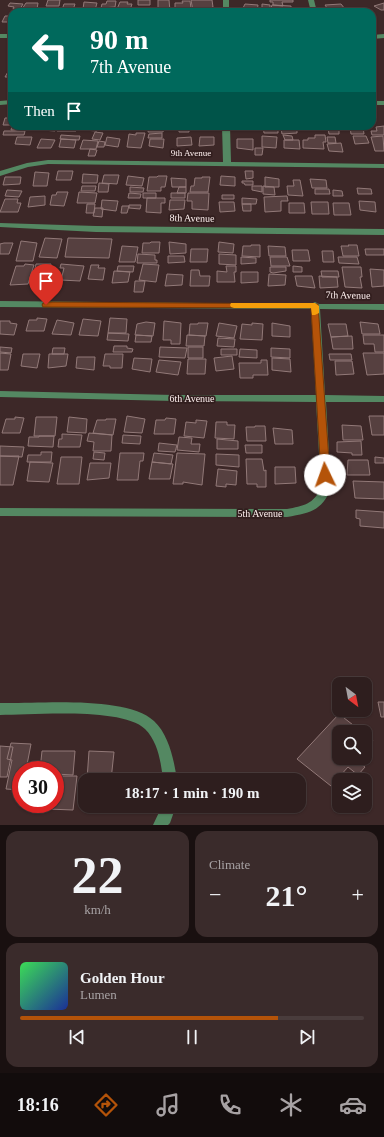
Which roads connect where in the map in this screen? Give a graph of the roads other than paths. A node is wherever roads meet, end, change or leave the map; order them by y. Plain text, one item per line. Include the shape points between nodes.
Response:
1 (226, 130) edge
2 (227, 164) junction
3 (384, 166) edge
4 (0, 174) edge
5 (0, 225) edge
6 (384, 232) edge
7 (0, 304) edge
8 (315, 306) junction
9 (384, 307) edge
10 (0, 394) edge
11 (320, 398) junction
12 (384, 399) edge
13 (0, 512) edge
14 (0, 709) edge
15 (170, 773) edge
16 (167, 813) edge
17 (160, 825) edge

1 - 2 street
2 - 3 street, 9th Avenue
2 - 4 street, 9th Avenue via 48,162 27,165
5 - 6 street, 8th Avenue via 96,229
7 - 8 street, 7th Avenue
8 - 9 street, 7th Avenue
8 - 11 street, 5th Avenue
10 - 11 street, 6th Avenue
11 - 12 street, 6th Avenue
11 - 13 street, 5th Avenue via 326,488 322,499 314,506 287,513
14 - 15 street via 100,710 132,715 144,720 162,744
16 - 17 street

